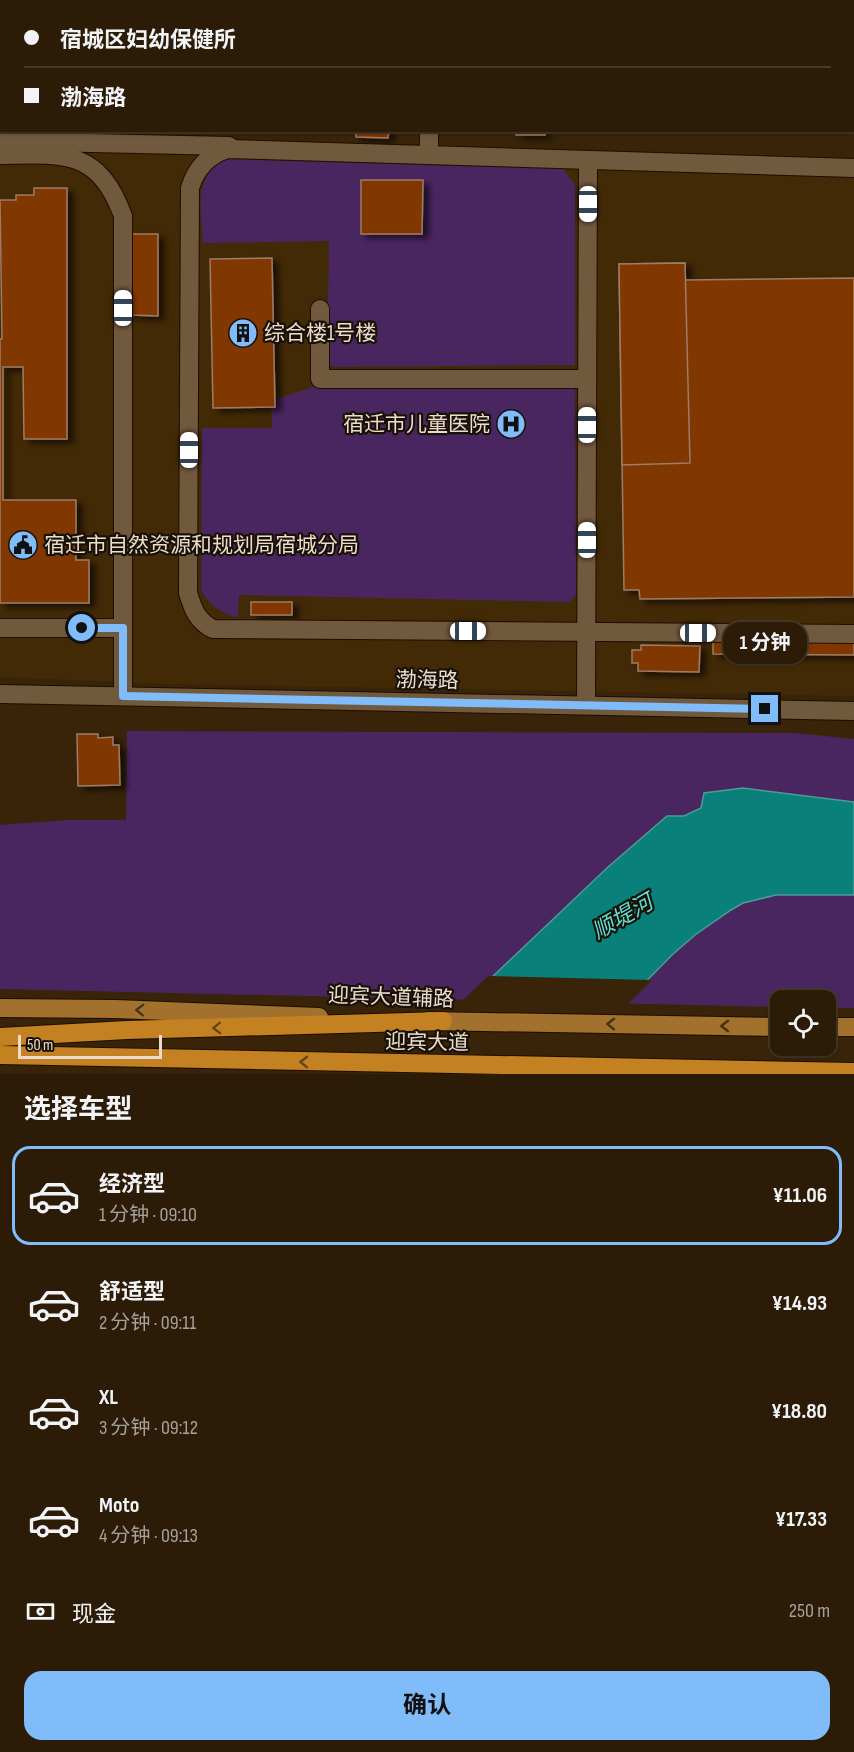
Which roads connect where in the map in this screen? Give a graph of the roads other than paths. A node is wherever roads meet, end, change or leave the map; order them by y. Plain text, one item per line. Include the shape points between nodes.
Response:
1 (429, 132) edge
2 (0, 141) edge
3 (429, 150) junction
4 (0, 155) edge
5 (854, 159) edge
6 (588, 160) junction
7 (854, 168) edge
8 (320, 309) dead end
9 (587, 379) junction
10 (0, 628) edge
11 (123, 628) junction
12 (586, 632) junction
13 (854, 634) edge
14 (0, 693) edge
15 (123, 696) junction
16 (586, 705) junction
17 (854, 711) edge
18 (0, 1008) edge
19 (443, 1021) junction
20 (770, 1027) edge
21 (836, 1027) edge
22 (854, 1027) edge
23 (0, 1037) edge
24 (0, 1055) edge
25 (854, 1072) edge

1 - 3 street
2 - 3 street
3 - 5 street
4 - 11 street via 51,154 82,161 106,182 123,216
6 - 7 street
6 - 9 street
6 - 12 street via 228,149 207,159 190,188 188,593 195,615 213,629
8 - 9 street via 320,379
9 - 12 street
10 - 11 street
11 - 15 street
12 - 13 street
12 - 16 street
14 - 15 street, 渤海路
15 - 16 street, 渤海路
16 - 17 street, 渤海路
19 -> 18 main road, 迎宾大道辅路
20 -> 19 main road, 迎宾大道辅路
19 -> 23 highway
21 - 22 main road
25 -> 24 highway, 迎宾大道

